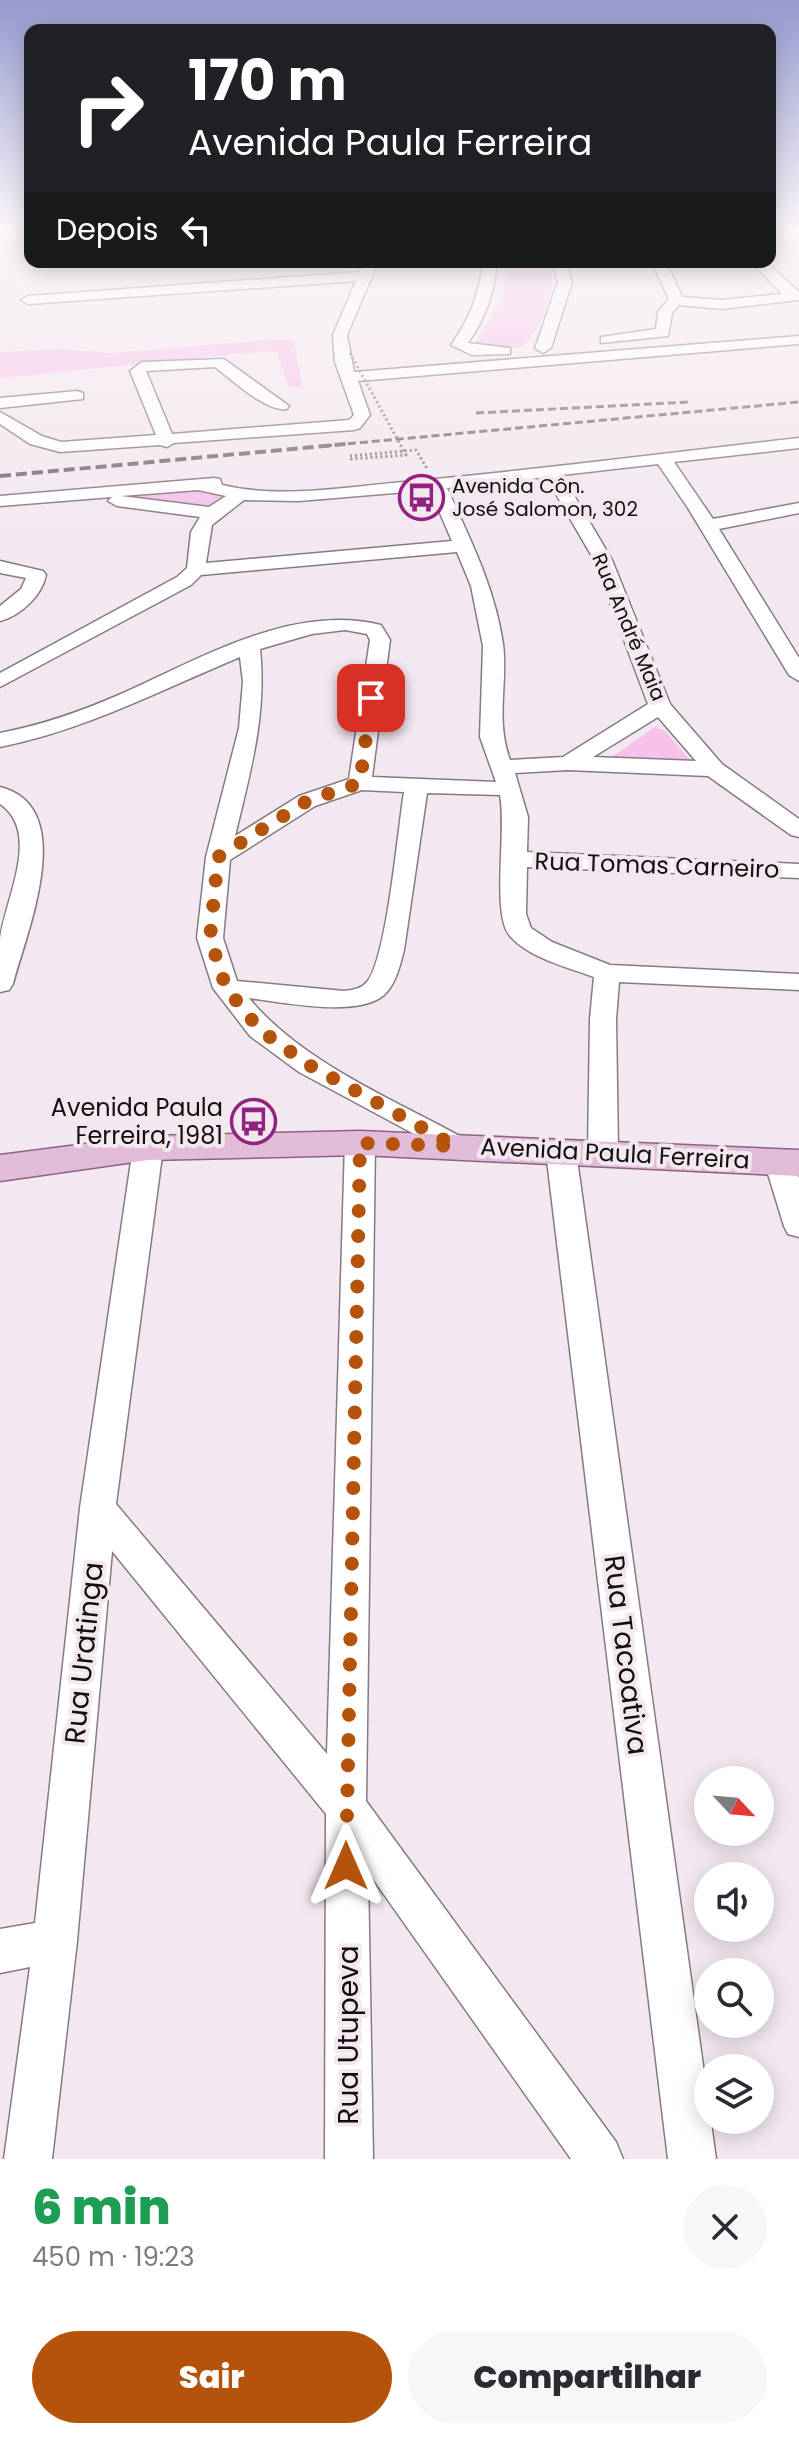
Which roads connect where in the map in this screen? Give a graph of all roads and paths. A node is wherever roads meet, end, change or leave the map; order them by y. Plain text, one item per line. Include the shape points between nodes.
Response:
1 (342, 330) edge
2 (470, 330) edge
3 (549, 330) edge
4 (663, 330) edge
5 (799, 340) edge
6 (543, 348) junction
7 (350, 353) dead end
8 (349, 377) junction
9 (77, 396) dead end
10 (0, 403) edge
11 (281, 406) dead end
12 (0, 417) edge
13 (167, 442) junction
14 (799, 443) edge
15 (662, 458) junction
16 (551, 470) junction
17 (436, 484) junction
18 (241, 490) junction
19 (92, 493) junction
20 (0, 501) edge
21 (799, 508) edge
22 (211, 513) junction
23 (707, 526) junction
24 (463, 546) junction
25 (0, 567) edge
26 (196, 570) junction
27 (0, 615) edge
28 (249, 646) junction
29 (799, 675) edge
30 (0, 681) edge
31 (660, 706) junction
32 (0, 740) edge
33 (568, 763) junction
34 (714, 769) junction
35 (505, 778) junction
36 (360, 783) junction
37 (416, 786) junction
38 (0, 794) edge
39 (799, 830) edge
40 (218, 857) junction
41 (514, 859) junction
42 (799, 871) edge
43 (607, 973) junction
44 (799, 982) edge
45 (0, 984) edge
46 (226, 988) junction
47 (360, 1143) junction
48 (455, 1146) junction
49 (148, 1148) junction
50 (561, 1152) junction
51 (603, 1152) junction
52 (789, 1162) edge
53 (0, 1168) edge
54 (799, 1226) edge
55 (98, 1508) junction
56 (346, 1807) junction
57 (55, 1941) junction
58 (0, 1951) edge
59 (28, 2159) edge
60 (349, 2159) edge
61 (599, 2159) edge
62 (692, 2159) edge

1 - 8 street
2 - 6 street via 459,345 496,352
3 - 6 street
4 - 6 street
5 - 8 street
7 - 17 path, bridge via 406,455 351,459 350,456 416,450
8 - 13 street via 362,415 354,425
9 - 10 street
11 - 13 street via 219,362 142,367 138,371
12 - 13 street via 36,440 60,447
14 - 15 street
15 - 16 street
15 - 23 street
16 - 17 street
16 - 31 street, Rua André Maia via 603,560
17 - 18 street via 324,493
17 - 24 street
18 - 19 street via 197,484
18 - 22 street
19 - 20 street
19 - 22 street via 135,505
21 - 23 street
22 - 26 street via 198,539
23 - 29 street
24 - 26 street
24 - 35 street via 481,586 493,646 491,737
25 - 27 street via 36,575 35,585 21,601
26 - 30 street via 162,594
28 - 32 street via 99,711
28 - 36 street via 343,622 374,629 380,640
28 - 40 street via 250,728
31 - 33 street
31 - 34 street, Rua André Maia
33 - 34 street
33 - 35 street
34 - 39 street, Rua André Maia
35 - 37 street
35 - 41 street via 516,817
36 - 37 street
36 - 40 street via 307,801
37 - 46 street via 391,953 380,984 358,998 344,999
38 - 45 street via 23,809 31,826 30,875
40 - 46 street via 210,938
41 - 42 street, Rua Tomas Carneiro
41 - 43 street via 513,914 520,932 543,948
43 - 44 street
43 - 51 street
46 - 48 street via 260,1030 309,1065
47 - 48 main road, Avenida Paula Ferreira
47 - 49 main road, Avenida Paula Ferreira
47 - 56 street, Rua Utupeva
48 - 50 main road, Avenida Paula Ferreira
49 - 53 main road, Avenida Paula Ferreira
49 - 55 street, Rua Uratinga
50 - 51 main road, Avenida Paula Ferreira
50 - 62 street, Rua Tacoativa
51 - 52 main road, Avenida Paula Ferreira
52 - 54 street
55 - 56 street
55 - 57 street, Rua Uratinga
56 - 60 street, Rua Utupeva
56 - 61 street
57 - 58 street
57 - 59 street, Rua Uratinga

